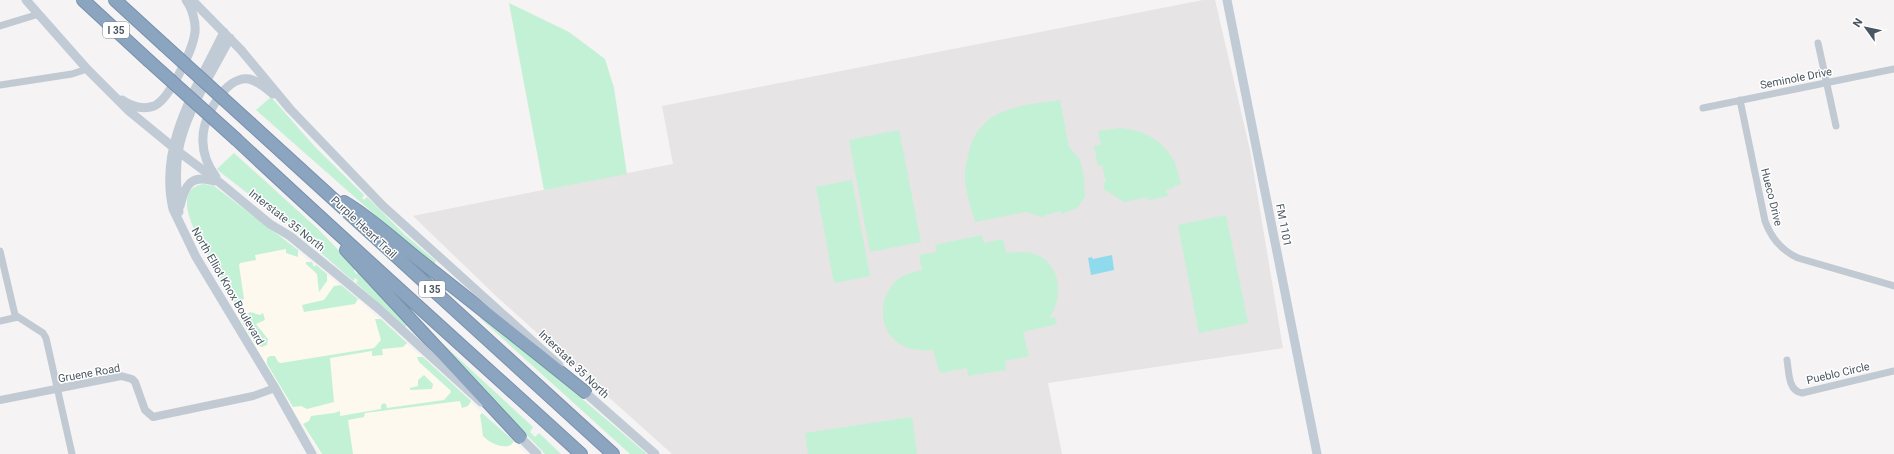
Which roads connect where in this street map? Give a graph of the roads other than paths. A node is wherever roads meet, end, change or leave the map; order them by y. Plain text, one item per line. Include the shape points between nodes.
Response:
1 (26, 0) edge
2 (83, 0) edge
3 (115, 0) edge
4 (186, 0) edge
5 (192, 0) edge
6 (1227, 0) edge
7 (39, 14) junction
8 (0, 26) edge
9 (227, 35) junction
10 (1818, 43) dead end
11 (87, 69) junction
12 (1894, 69) edge
13 (1826, 84) junction
14 (0, 85) edge
15 (113, 96) junction
16 (1740, 100) junction
17 (284, 101) junction
18 (1703, 108) dead end
19 (1836, 126) dead end
20 (175, 150) junction
21 (220, 182) junction
22 (323, 189) junction
23 (178, 215) junction
24 (323, 221) junction
25 (0, 250) edge
26 (1894, 286) edge
27 (18, 317) junction
28 (0, 321) edge
29 (1787, 360) dead end
30 (1894, 371) edge
31 (275, 388) junction
32 (58, 389) junction
33 (585, 392) junction
34 (0, 400) edge
35 (520, 437) junction
36 (72, 454) edge
37 (312, 454) edge
38 (538, 454) edge
39 (581, 454) edge
40 (613, 454) edge
41 (655, 454) edge
42 (1317, 454) edge

1 - 7 main road, Interstate 35 North
2 - 24 highway, Purple Heart Trail / I 35, bridge
3 - 22 highway, Purple Heart Trail / I 35, bridge
4 - 15 main road via 195,32 178,77 167,95 154,106 146,108 131,105
5 - 9 main road, Interstate 35 North
6 - 42 main road, FM 1101 / FM 1101
7 - 8 street
7 - 11 main road, Interstate 35 North
9 - 17 main road, Interstate 35 North
9 - 20 main road, North Elliot Knox Boulevard
10 - 13 street
11 - 14 street via 72,74
11 - 15 main road, Interstate 35 North
12 - 13 street, Seminole Drive
13 - 16 street, Seminole Drive
13 - 19 street
15 - 20 main road, Interstate 35 North
16 - 18 street, Seminole Drive
16 - 26 street, Hueco Drive via 1765,221 1772,237 1791,255 1798,258
17 - 21 main road via 250,79 243,79 226,88 216,101 202,135 205,158
17 - 33 main road, Interstate 35 North via 329,152 396,220 551,357
20 - 21 main road, Interstate 35 North
20 - 23 main road, North Elliot Knox Boulevard via 169,168 169,186 173,209
21 - 23 main road via 206,178 193,181 186,187
21 - 35 main road, Interstate 35 North via 379,309
22 - 33 highway via 364,213
22 - 40 highway, Purple Heart Trail / I 35
23 - 31 main road, North Elliot Knox Boulevard via 196,257
24 - 35 highway via 356,261
24 - 39 highway, Purple Heart Trail / I 35
25 - 27 street via 15,315
27 - 28 street
27 - 32 street via 44,335
29 - 30 street, Pueblo Circle via 1792,387 1802,393
31 - 32 street, Gruene Road via 253,396 153,417 145,410 135,382 128,378 121,376
31 - 37 main road, North Elliot Knox Boulevard
32 - 34 street, Gruene Road
32 - 36 street
33 - 41 main road, Interstate 35 North
35 - 38 main road, Interstate 35 North

